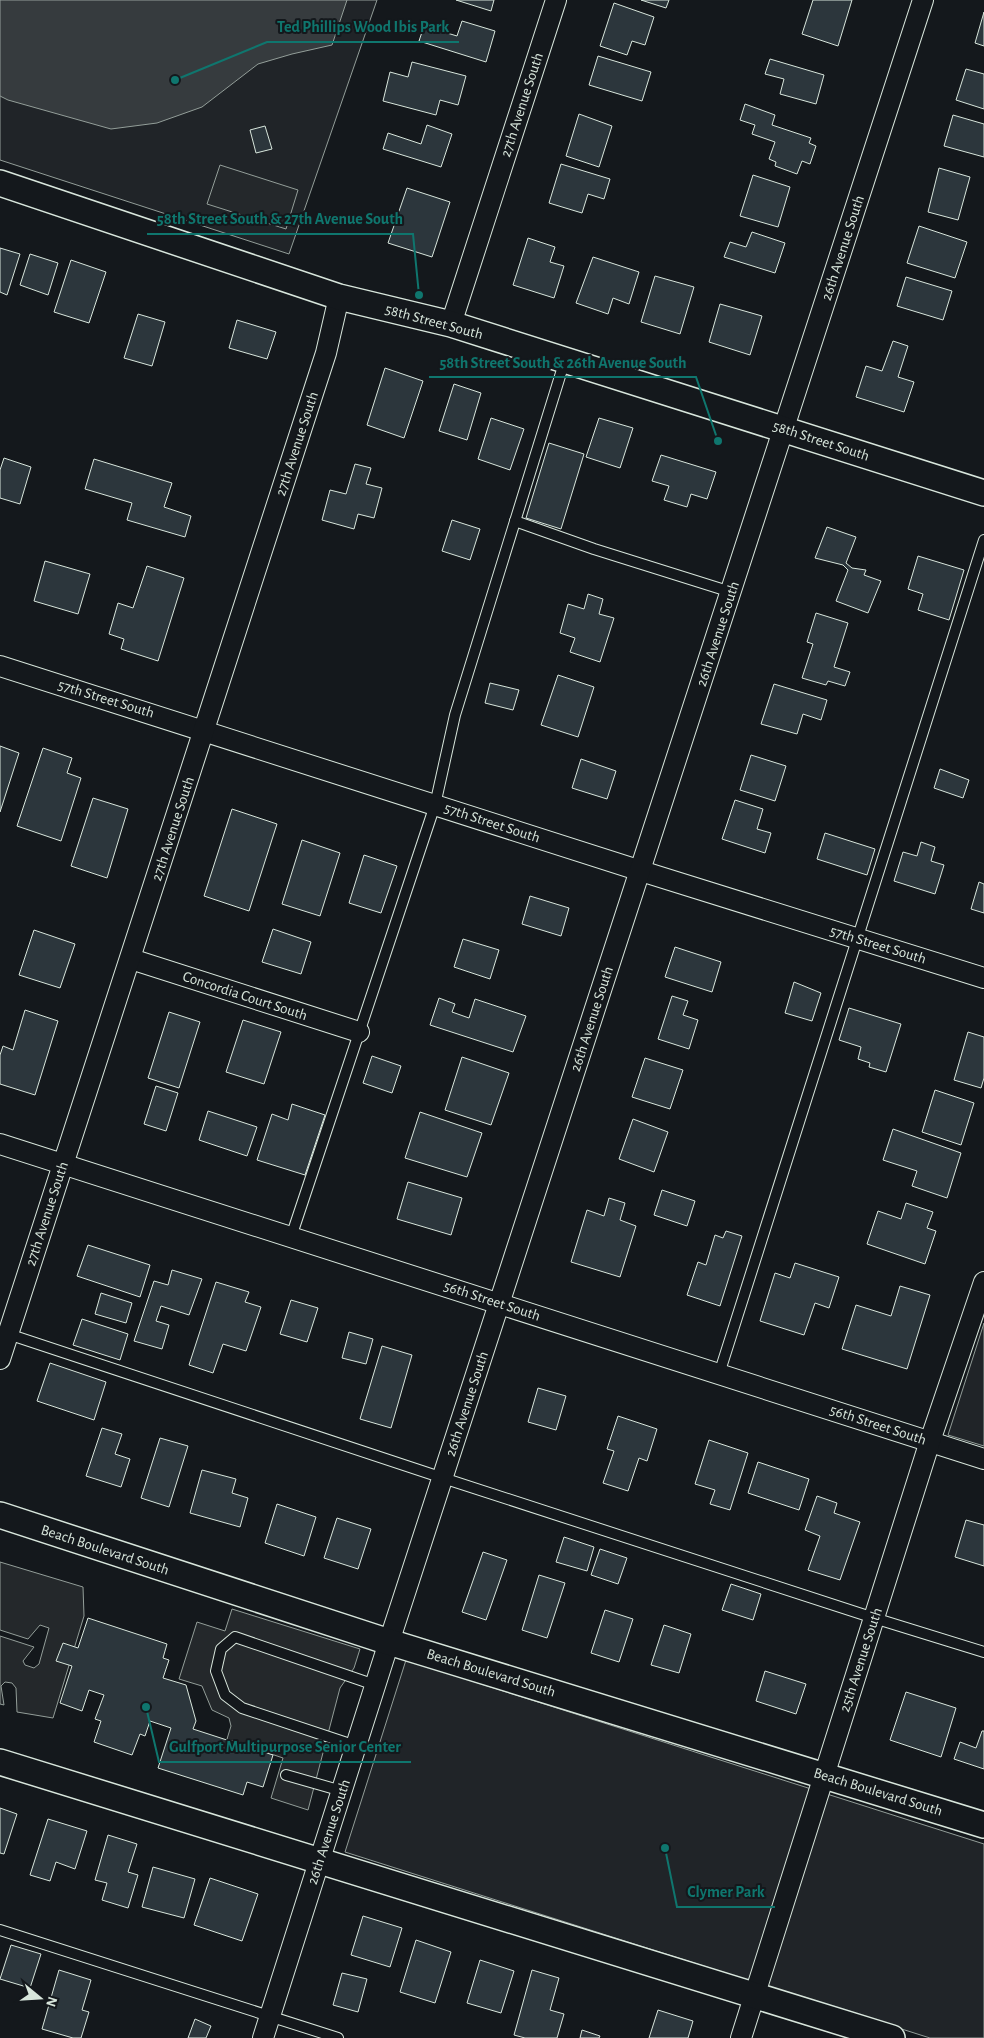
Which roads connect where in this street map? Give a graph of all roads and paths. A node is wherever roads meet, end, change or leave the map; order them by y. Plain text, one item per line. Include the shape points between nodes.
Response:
1 (556, 0) edge
2 (923, 0) edge
3 (0, 183) edge
4 (339, 297) junction
5 (451, 324) junction
6 (565, 360) junction
7 (784, 430) junction
8 (984, 493) edge
9 (515, 521) junction
10 (984, 540) edge
11 (731, 592) junction
12 (0, 666) edge
13 (204, 730) junction
14 (435, 804) junction
15 (641, 871) junction
16 (858, 938) junction
17 (131, 959) junction
18 (984, 978) edge
19 (358, 1032) junction
20 (0, 1144) edge
21 (63, 1164) junction
22 (291, 1237) junction
23 (984, 1282) edge
24 (499, 1304) junction
25 (4, 1333) edge
26 (0, 1359) edge
27 (718, 1374) junction
28 (930, 1442) junction
29 (984, 1459) edge
30 (443, 1478) junction
31 (0, 1515) edge
32 (874, 1618) junction
33 (389, 1642) junction
34 (984, 1652) edge
35 (376, 1685) junction
36 (356, 1746) junction
37 (0, 1762) edge
38 (286, 1775) dead end
39 (825, 1775) junction
40 (342, 1791) junction
41 (984, 1825) edge
42 (320, 1862) junction
43 (0, 1930) edge
44 (755, 1996) junction
45 (270, 2016) junction
46 (263, 2038) edge
47 (338, 2038) edge
48 (741, 2038) edge
49 (892, 2038) edge

1 - 5 street, 27th Avenue South
2 - 7 street, 26th Avenue South
3 - 4 street, 58th Street South
4 - 5 street, 58th Street South
4 - 13 street, 27th Avenue South via 326,353
5 - 6 street, 58th Street South
6 - 7 street, 58th Street South
6 - 9 lane
7 - 8 street, 58th Street South
7 - 11 street, 26th Avenue South
9 - 11 lane
9 - 14 lane via 455,715
10 - 16 lane
11 - 15 street, 26th Avenue South
12 - 13 street, 57th Street South
13 - 14 street, 57th Street South
13 - 17 street, 27th Avenue South
14 - 15 street, 57th Street South
14 - 19 lane
15 - 16 street, 57th Street South
15 - 24 street, 26th Avenue South
16 - 18 street, 57th Street South
16 - 27 lane
17 - 19 street, Concordia Court South
17 - 21 street, 27th Avenue South
19 - 22 lane
20 - 21 street, 56th Street South
21 - 22 street, 56th Street South
21 - 25 street, 27th Avenue South
22 - 24 street, 56th Street South
23 - 28 street, 25th Avenue South
24 - 27 street, 56th Street South
24 - 30 street, 26th Avenue South
25 - 26 street, 27th Avenue South
25 - 30 lane
27 - 28 street, 56th Street South
28 - 29 street, 56th Street South
28 - 32 street, 25th Avenue South
30 - 32 lane
30 - 33 street, 26th Avenue South
31 - 33 street, Beach Boulevard South
32 - 34 lane
32 - 39 street, 25th Avenue South
33 - 35 street, 26th Avenue South
33 - 39 street, Beach Boulevard South
35 - 36 street, 26th Avenue South
35 - 36 lane via 235,1638 222,1649 216,1671 225,1694 242,1708
36 - 40 street, 26th Avenue South
37 - 42 street
38 - 40 lane
39 - 41 street, Beach Boulevard South
39 - 44 street, 25th Avenue South
40 - 42 street, 26th Avenue South
42 - 44 street
42 - 45 street, 26th Avenue South
43 - 45 lane
44 - 48 street, 25th Avenue South
44 - 49 street
45 - 46 street, 26th Avenue South
45 - 47 lane

